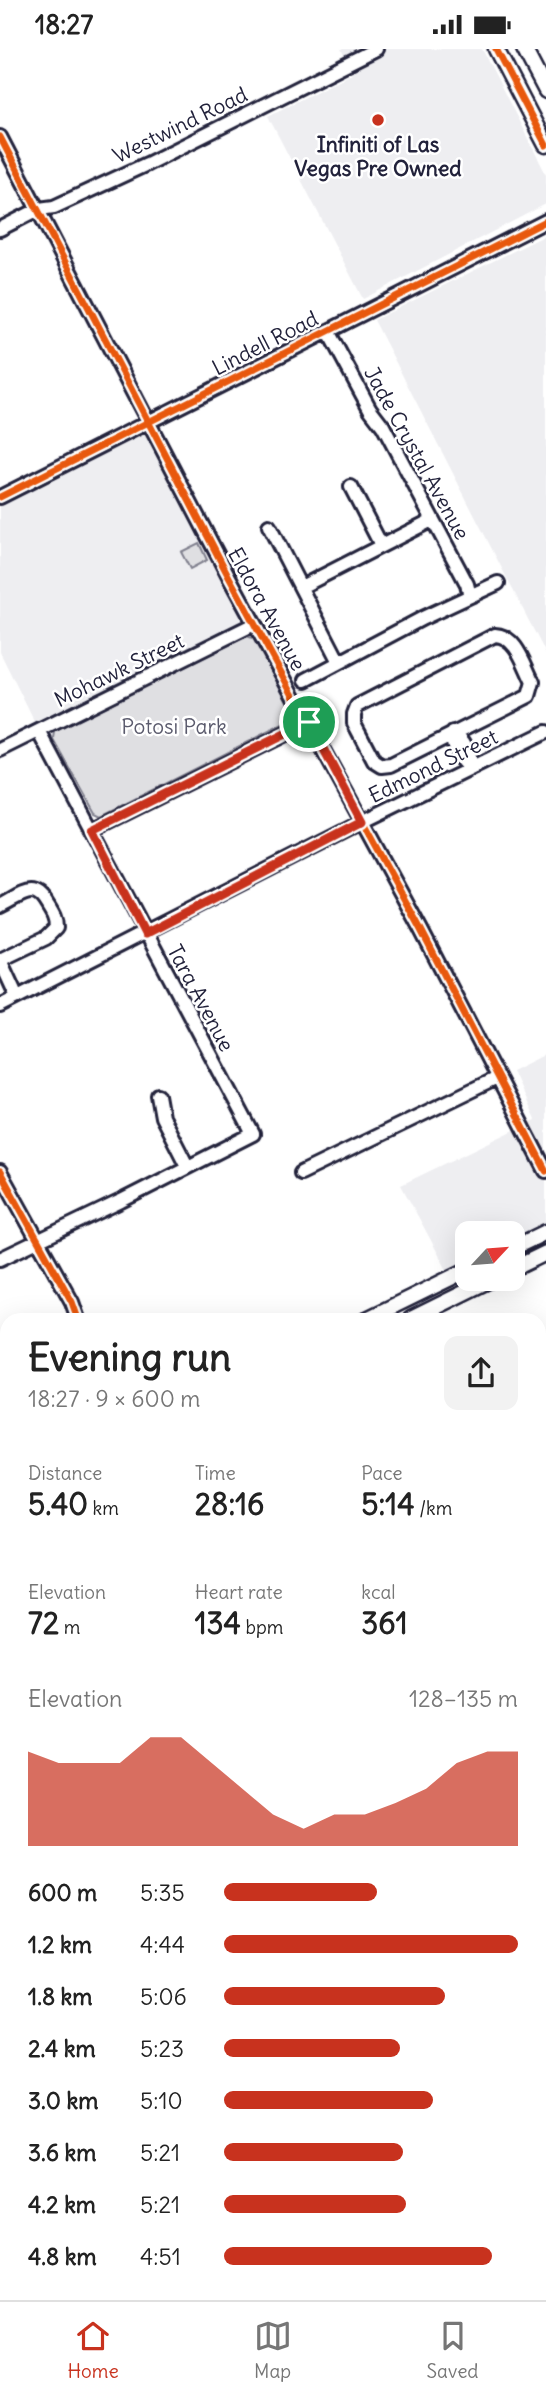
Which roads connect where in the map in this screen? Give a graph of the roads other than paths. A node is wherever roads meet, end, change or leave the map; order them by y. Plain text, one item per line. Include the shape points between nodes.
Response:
1 (376, 49) edge
2 (496, 49) edge
3 (524, 49) edge
4 (546, 91) edge
5 (0, 137) edge
6 (546, 145) edge
7 (39, 209) junction
8 (546, 221) edge
9 (0, 229) edge
10 (328, 331) junction
11 (148, 422) junction
12 (351, 487) dead end
13 (0, 497) edge
14 (432, 520) junction
15 (269, 526) dead end
16 (381, 545) junction
17 (498, 583) dead end
18 (301, 587) junction
19 (470, 596) junction
20 (254, 624) junction
21 (339, 662) junction
22 (306, 680) dead end
23 (309, 722) junction
24 (39, 731) junction
25 (546, 732) edge
26 (453, 733) junction
27 (0, 750) edge
28 (470, 769) junction
29 (362, 822) junction
30 (92, 830) junction
31 (0, 906) edge
32 (145, 934) junction
33 (18, 997) junction
34 (0, 1006) edge
35 (497, 1078) junction
36 (158, 1095) dead end
37 (187, 1166) junction
38 (546, 1171) edge
39 (0, 1172) edge
40 (300, 1173) dead end
41 (546, 1232) edge
42 (38, 1241) junction
43 (525, 1242) edge
44 (546, 1253) edge
45 (0, 1259) edge
46 (525, 1263) edge
47 (455, 1276) edge
48 (424, 1291) junction
49 (468, 1291) edge
50 (72, 1302) junction
51 (76, 1313) edge
52 (81, 1313) edge
53 (379, 1313) edge
54 (399, 1313) edge
55 (423, 1313) edge
56 (0, 1383) edge
57 (0, 1391) edge

1 - 7 street, Westwind Road via 123,175 54,207
2 - 6 main road
3 - 4 main road
5 - 7 street, Eldora Avenue
7 - 9 street, Westwind Road
7 - 11 street, Eldora Avenue
8 - 10 street, Lindell Road
10 - 11 street, Lindell Road
10 - 14 street, Jade Crystal Avenue
11 - 13 street, Lindell Road
11 - 20 street, Eldora Avenue
12 - 16 street
14 - 16 street
14 - 19 street, Jade Crystal Avenue
15 - 18 street
16 - 18 street
17 - 19 street
18 - 21 street
19 - 21 street
20 - 23 street, Eldora Avenue
20 - 24 street, Mohawk Street
21 - 22 street
23 - 29 street, Eldora Avenue
23 - 30 street
24 - 27 street, Mohawk Street
24 - 30 street, Tara Avenue
25 - 28 street, Edmond Street
26 - 26 street via 529,696 533,682 511,639 504,635 495,635 357,706 354,714 354,723 374,761 382,766
26 - 28 street via 464,744
28 - 29 street, Edmond Street
29 - 32 street, Edmond Street
29 - 35 street, Eldora Avenue
30 - 32 street, Tara Avenue
31 - 33 street via 37,891 56,922 46,938 0,960
32 - 33 street, Edmond Street
32 - 37 street, Tara Avenue via 253,1134
33 - 34 street, Edmond Street
35 - 38 street, Eldora Avenue
35 - 40 street
36 - 37 street via 162,1117
37 - 42 street
39 - 42 street
41 - 43 main road
42 - 45 street
42 - 50 street
44 - 46 main road
47 - 48 main road
48 - 53 main road
48 - 54 main road via 416,1304
49 - 55 main road
50 - 51 street
50 - 52 street
56 - 57 street

